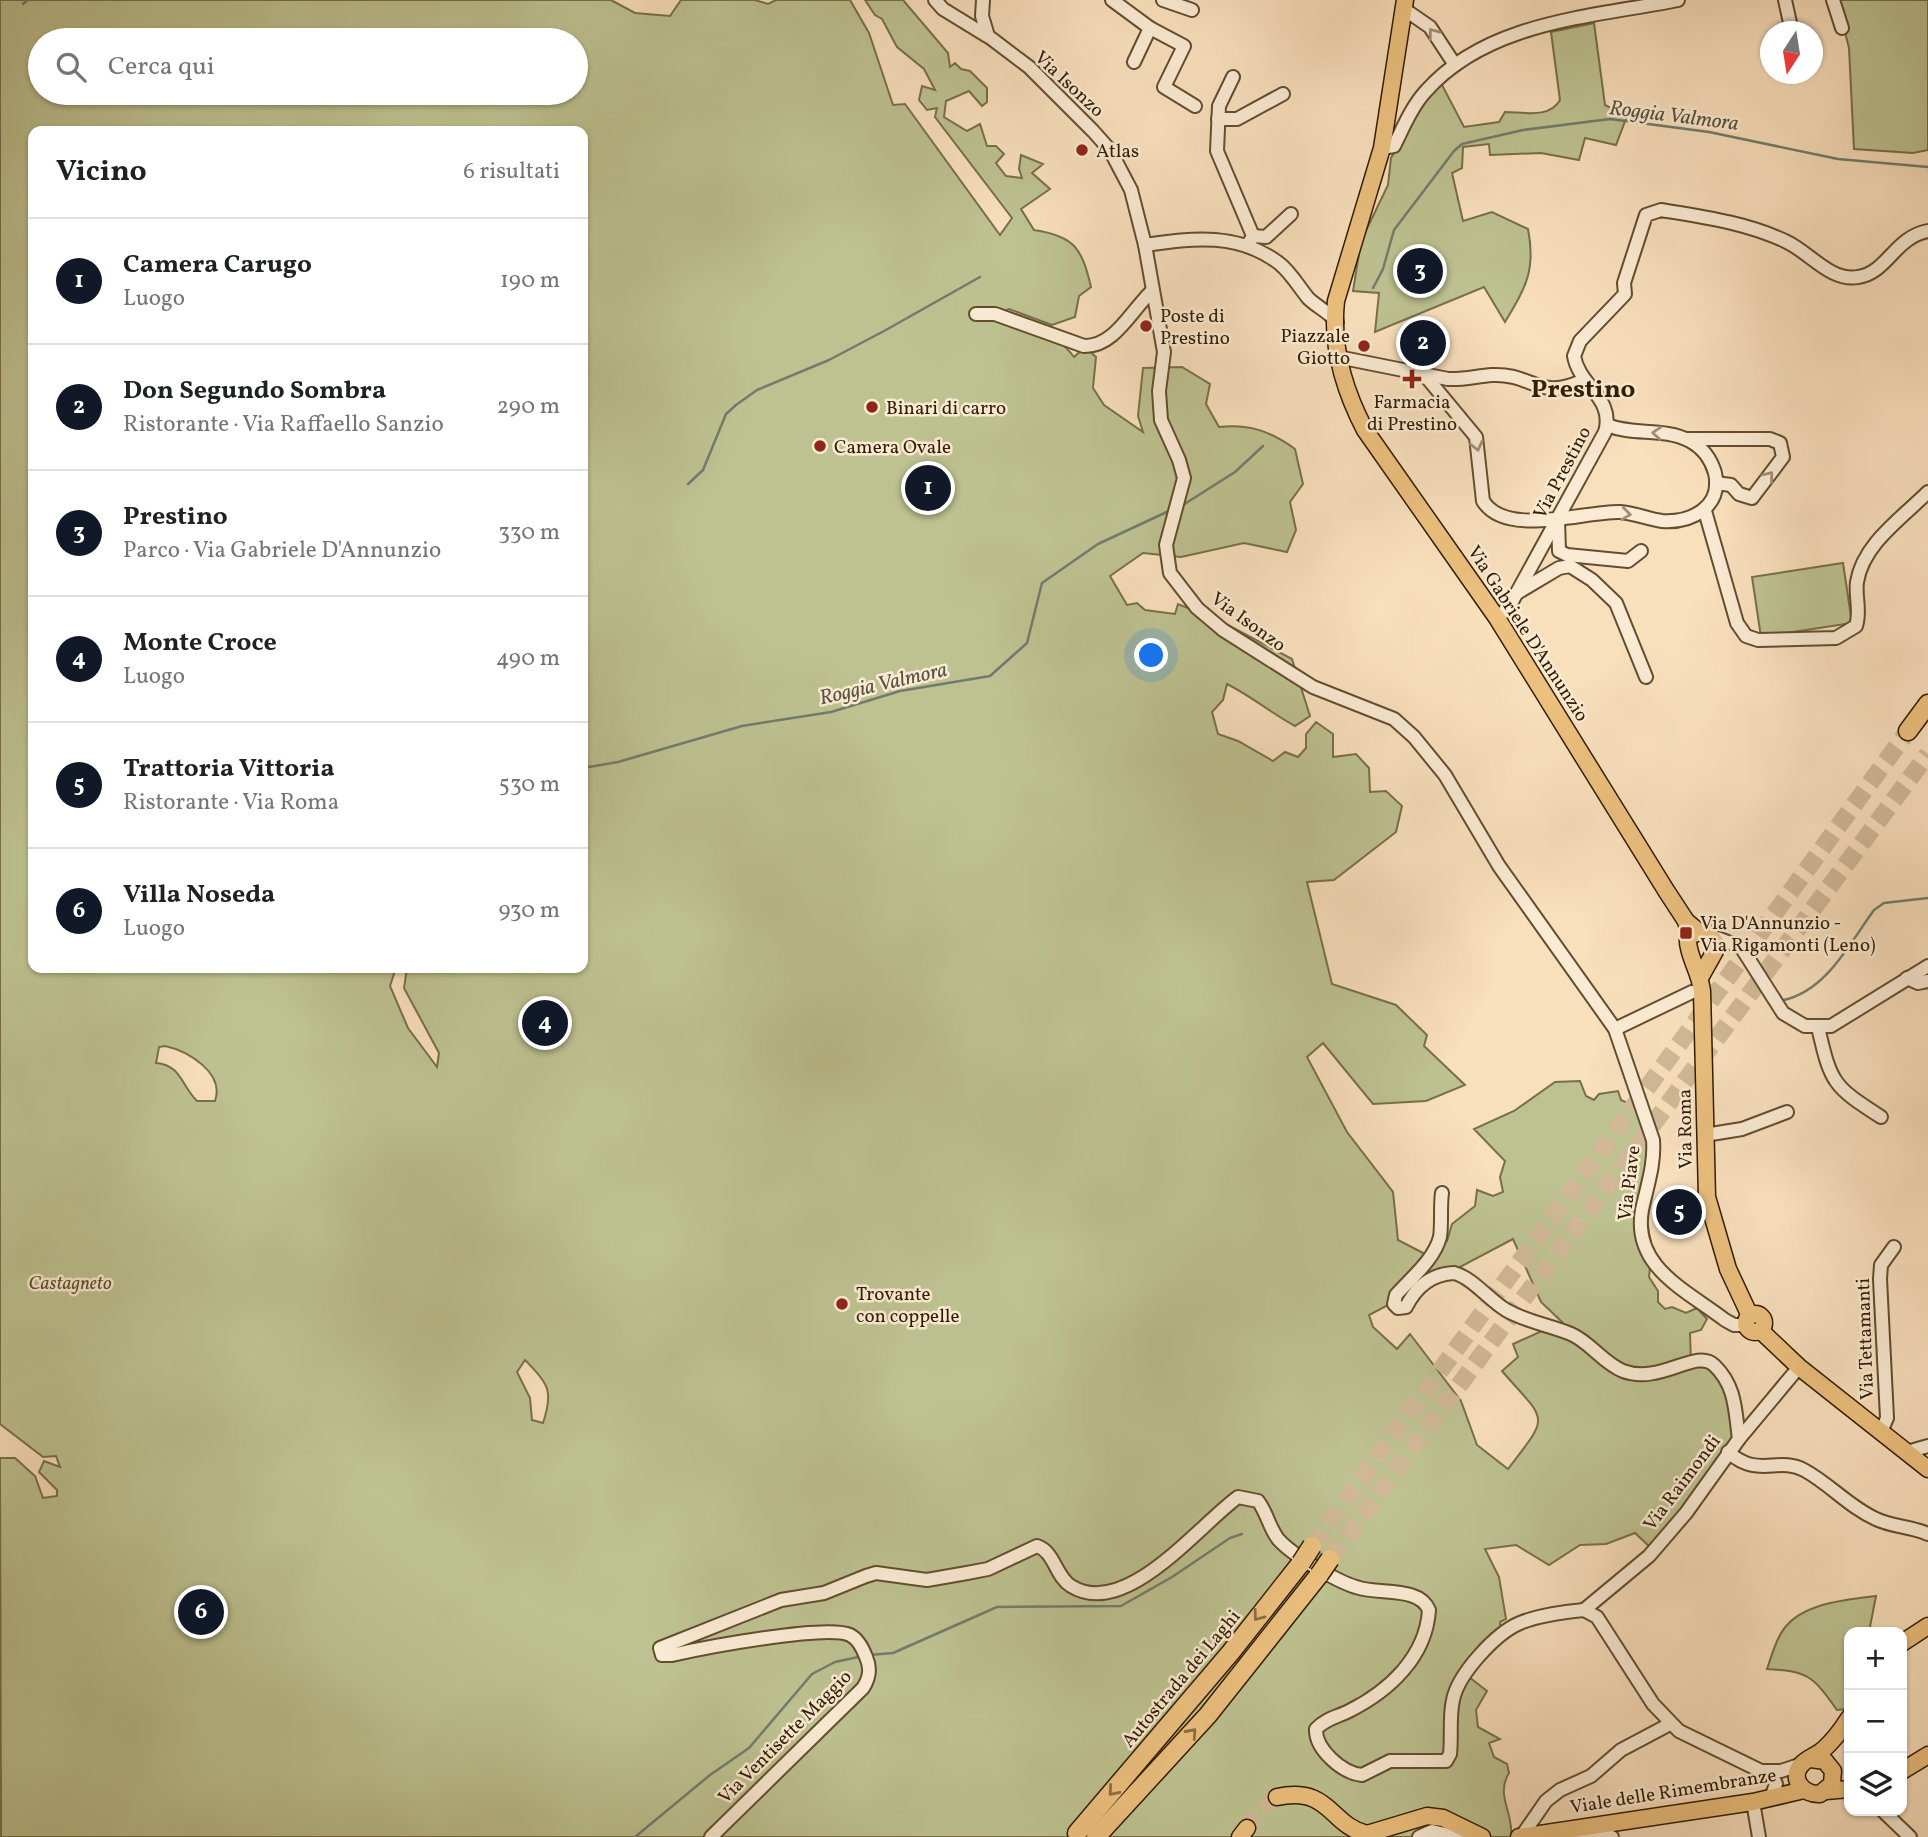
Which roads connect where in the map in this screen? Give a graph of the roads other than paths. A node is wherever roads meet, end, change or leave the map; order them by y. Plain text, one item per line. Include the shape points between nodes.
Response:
1 (935, 0) edge
2 (983, 0) edge
3 (1112, 0) edge
4 (1163, 0) edge
5 (1678, 0) edge
6 (1785, 0) edge
7 (1833, 0) edge
8 (1404, 4) edge
9 (1192, 10) dead end
10 (1790, 21) edge
11 (1150, 28) junction
12 (1842, 29) dead end
13 (988, 36) junction
14 (1134, 62) dead end
15 (1455, 65) junction
16 (1233, 77) dead end
17 (1283, 94) dead end
18 (1195, 106) dead end
19 (1218, 119) junction
20 (1382, 148) junction
21 (1291, 214) dead end
22 (1928, 231) edge
23 (1250, 241) junction
24 (1145, 245) junction
25 (1346, 264) junction
26 (1152, 292) junction
27 (1327, 308) junction
28 (976, 314) dead end
29 (1339, 338) junction
30 (1340, 361) junction
31 (1423, 373) junction
32 (1584, 380) junction
33 (1607, 425) junction
34 (1687, 439) junction
35 (1716, 484) junction
36 (1928, 492) edge
37 (1705, 511) junction
38 (1558, 520) junction
39 (1641, 551) dead end
40 (1516, 593) junction
41 (1497, 618) junction
42 (1646, 677) dead end
43 (1928, 704) edge
44 (1908, 731) tunnel mouth
45 (1499, 866) joint
46 (1706, 939) junction
47 (1928, 966) edge
48 (1907, 978) junction
49 (1928, 981) edge
50 (1701, 983) junction
51 (1818, 1027) junction
52 (1615, 1029) junction
53 (1787, 1112) dead end
54 (1881, 1117) dead end
55 (1704, 1135) junction
56 (1442, 1193) dead end
57 (1894, 1247) dead end
58 (1752, 1324) junction
59 (1799, 1367) junction
60 (1881, 1433) junction
61 (1739, 1438) junction
62 (1928, 1446) edge
63 (1728, 1452) junction
64 (1907, 1452) junction
65 (1928, 1469) edge
66 (1928, 1534) edge
67 (1312, 1546) tunnel mouth
68 (1330, 1559) tunnel mouth
69 (1584, 1610) junction
70 (1928, 1626) edge
71 (1907, 1640) edge
72 (1670, 1724) junction
73 (1844, 1726) edge
74 (1844, 1732) edge
75 (1926, 1759) edge
76 (1907, 1768) edge
77 (1776, 1771) junction
78 (1833, 1771) junction
79 (1801, 1777) junction
80 (1844, 1789) edge
81 (1826, 1791) junction
82 (1277, 1797) tunnel mouth
83 (1771, 1798) junction
84 (1753, 1802) junction
85 (1888, 1816) edge
86 (1077, 1833) dead end
87 (711, 1837) edge
88 (1096, 1837) edge
89 (1419, 1837) edge
90 (1458, 1837) edge
91 (1482, 1837) edge
92 (1521, 1837) edge
93 (1564, 1837) edge
94 (1612, 1837) edge
95 (1759, 1837) edge
96 (1910, 1837) edge

1 - 13 street, Via Isonzo
2 - 13 street
3 - 11 street
4 - 9 street
5 - 15 street via 1516,32
6 - 10 street
7 - 12 street
15 -> 8 street via 1430,27
8 - 20 main road, Via Gabriele D'Annunzio
11 - 14 street
11 - 18 street via 1184,46 1164,87
13 - 24 street, Via Isonzo via 1029,67 1110,150 1131,190
15 - 20 street via 1425,91 1394,146
16 - 19 street
17 - 19 street via 1237,119
19 - 23 street via 1217,151
20 - 25 main road, Via Gabriele D'Annunzio
21 - 23 street via 1266,237
22 - 32 street, Via Prestino via 1903,241 1871,273 1847,278 1763,231 1713,218 1653,211 1643,223 1624,283 1625,294 1576,347 1575,365
23 - 24 street via 1195,238
23 - 27 street
24 - 26 street, Via Isonzo
25 - 27 main road, Via Gabriele D'Annunzio
25 - 29 main road, Via Gabriele D'Annunzio
26 - 28 street via 1109,338 1095,346 995,314
26 - 45 street, Via Isonzo via 1164,352 1160,420 1184,478 1166,544 1167,563 1178,586 1223,630 1290,674 1394,719 1445,775
27 - 29 main road, Via Gabriele D'Annunzio
29 - 30 main road, Via Gabriele D'Annunzio
30 - 31 street
30 - 41 main road, Via Gabriele D'Annunzio via 1365,430
31 - 32 street via 1466,380 1513,377 1558,390
31 -> 38 street via 1476,438 1481,493 1487,508 1512,519
32 - 33 street, Via Prestino via 1604,403
34 -> 33 street
33 - 38 street, Via Prestino
34 - 35 street via 1709,459
35 -> 34 street via 1731,485 1752,498 1783,457 1780,443 1770,439
35 - 37 street
36 - 37 street via 1868,551 1857,583 1860,614 1856,626 1836,638 1758,640 1746,636 1737,623
38 -> 37 street via 1622,512 1677,521
38 - 39 street via 1559,551 1567,555 1628,561
38 - 40 street, Via Prestino
40 - 41 street, Via Prestino
40 - 42 street via 1570,566 1592,580 1616,603
41 - 46 main road, Via Gabriele D'Annunzio
43 - 44 highway
45 - 52 street, Via Piave
46 - 50 main road
46 - 50 main road via 1688,947
46 - 51 street via 1741,947 1783,1013 1793,1021
47 - 48 street
48 - 49 street
48 - 51 street via 1830,1026
50 - 52 street
50 - 55 main road, Via Roma
51 - 54 street via 1838,1088
52 - 58 street, Via Piave via 1653,1140 1640,1221 1643,1247 1658,1270 1734,1325
53 - 55 street via 1742,1129
55 - 58 main road, Via Roma via 1707,1197 1715,1233
56 - 61 street via 1441,1235 1396,1295 1398,1308 1406,1307 1427,1280 1454,1273 1504,1309 1574,1335 1600,1357 1634,1375 1661,1373 1703,1359 1733,1388
57 - 60 street, Via Tettamanti via 1881,1265 1880,1279 1887,1418
58 - 59 main road, Via Roma
59 - 60 main road, Via Roma
59 - 61 street, Via Raimondi
60 - 64 main road, Via Roma
61 - 63 street, Via Raimondi
62 - 64 street
63 - 66 street via 1753,1467 1803,1469 1876,1520
63 - 69 street, Via Raimondi via 1649,1556
64 - 65 main road, Via Roma
67 -> 86 highway, Autostrada dei Laghi, bridge via 1214,1673
88 -> 68 highway, bridge via 1208,1715
69 - 72 street via 1597,1617
69 - 87 street, Via Ventisette Maggio via 1518,1624 1466,1671 1453,1700 1446,1760 1390,1761 1362,1775 1325,1751 1317,1741 1316,1728 1371,1699 1410,1663 1428,1621 1426,1604 1416,1594 1355,1587 1288,1549 1258,1501 1238,1497 1121,1591 1096,1594 1071,1586 1049,1554 1037,1546 988,1569 927,1580 876,1573 824,1593 762,1606 659,1651 672,1655 826,1632 848,1635 864,1651 869,1675 863,1688
70 - 71 main road
72 - 77 street via 1745,1766
72 - 92 street via 1621,1750 1591,1776 1560,1790 1546,1801
73 - 79 main road
74 - 78 main road
75 - 76 main road
77 - 79 street
77 - 83 street
78 - 79 main road via 1825,1761
78 - 81 main road
79 - 81 main road via 1817,1794
79 - 83 main road, Viale delle Rimembranze
80 - 81 main road
82 - 91 main road via 1310,1796 1367,1834 1427,1816 1443,1818
83 - 84 main road, Viale delle Rimembranze
84 - 92 main road, Viale delle Rimembranze
84 - 95 street
85 - 96 street
89 - 90 street via 1432,1831
93 - 94 street via 1583,1833

